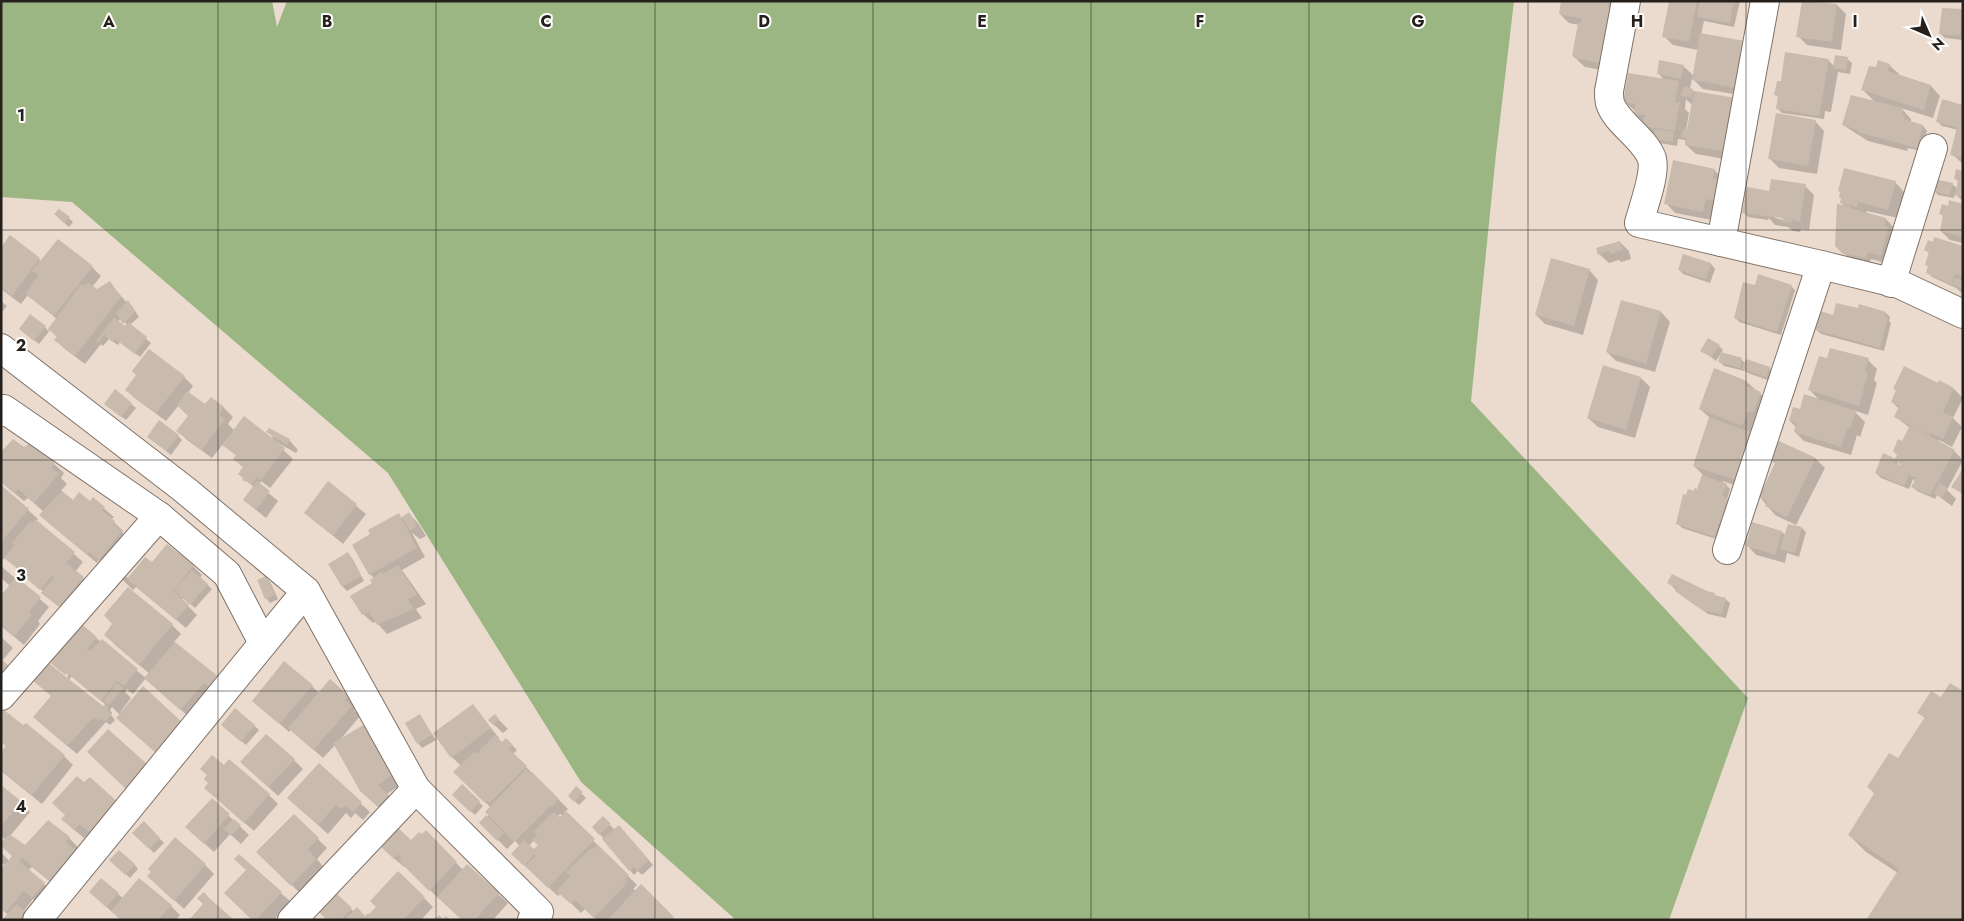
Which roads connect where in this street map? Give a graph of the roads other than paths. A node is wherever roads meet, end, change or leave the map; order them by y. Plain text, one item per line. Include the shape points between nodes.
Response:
1 (1626, 1) edge
2 (1765, 1) edge
3 (1933, 148) dead end
4 (1721, 242) junction
5 (1821, 264) junction
6 (1890, 282) junction
7 (1963, 314) edge
8 (1, 348) edge
9 (1, 412) edge
10 (159, 516) junction
11 (1727, 550) dead end
12 (306, 591) junction
13 (263, 643) junction
14 (1, 696) edge
15 (416, 789) junction
16 (539, 917) edge
17 (38, 920) edge
18 (292, 920) edge

1 - 4 street via 1609,91 1610,103 1616,113 1652,159 1653,170 1639,223
2 - 4 street
3 - 6 street
4 - 5 street
5 - 6 street
5 - 11 street
6 - 7 street
8 - 12 street via 185,490
9 - 10 street via 4,409
10 - 13 street via 227,574
10 - 14 street
12 - 13 street
12 - 15 street
13 - 17 street
15 - 16 street
15 - 18 street

